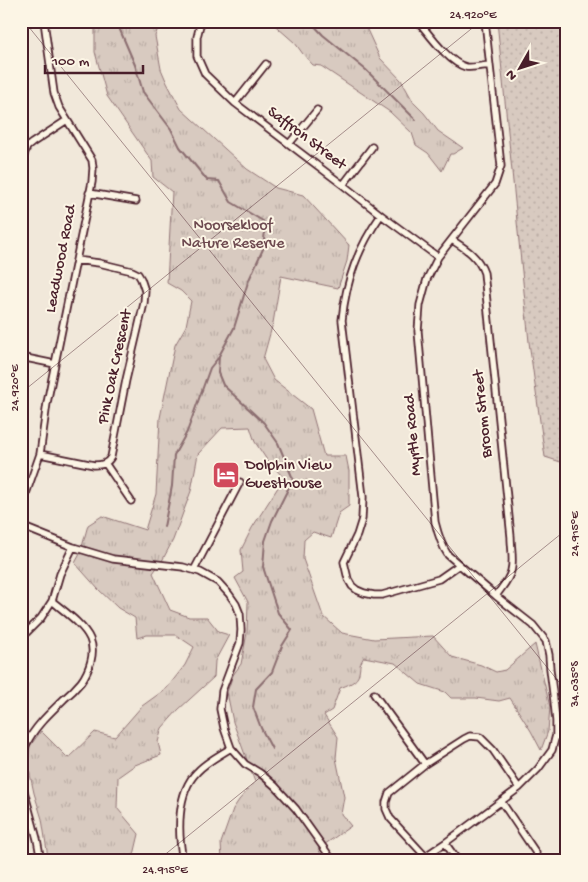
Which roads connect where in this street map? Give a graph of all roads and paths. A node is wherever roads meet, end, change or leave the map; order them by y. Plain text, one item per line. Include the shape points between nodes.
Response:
1 (44, 21) edge
2 (204, 21) edge
3 (418, 21) edge
4 (485, 21) edge
5 (266, 64) dead end
6 (490, 65) junction
7 (235, 103) junction
8 (316, 110) dead end
9 (67, 120) junction
10 (289, 144) junction
11 (372, 147) dead end
12 (21, 165) edge
13 (343, 185) junction
14 (89, 193) junction
15 (136, 201) dead end
16 (381, 215) junction
17 (452, 240) junction
18 (438, 257) junction
19 (76, 260) junction
20 (21, 357) edge
21 (55, 364) junction
22 (40, 454) junction
23 (104, 463) junction
24 (240, 482) dead end
25 (131, 501) dead end
26 (21, 508) edge
27 (21, 526) edge
28 (73, 547) junction
29 (459, 565) junction
30 (194, 570) junction
31 (496, 596) junction
32 (52, 601) junction
33 (22, 637) edge
34 (374, 694) dead end
35 (231, 748) junction
36 (425, 764) junction
37 (21, 765) edge
38 (21, 780) edge
39 (519, 788) junction
40 (500, 801) junction
41 (445, 843) junction
42 (536, 853) dead end
43 (425, 856) junction
44 (40, 861) edge
45 (183, 861) edge
46 (333, 861) edge
47 (418, 861) edge
48 (458, 861) edge

1 - 9 street, Leadwood Road via 54,93
2 - 7 street, Saffron Street via 197,37 197,56 205,74
3 - 6 street via 458,63 468,68
4 - 6 street, Myrtle Road
5 - 7 street
6 - 17 street, Myrtle Road via 501,166 495,184
7 - 10 street, Saffron Street
8 - 10 street
9 - 12 street via 27,147
9 - 14 street, Leadwood Road via 92,160
10 - 13 street, Saffron Street
11 - 13 street
13 - 16 street, Saffron Street
14 - 15 street
14 - 19 street, Leadwood Road
16 - 18 street, Saffron Street
16 - 29 street via 358,254 343,306 363,497 362,519 344,562 352,586 374,596 439,579
17 - 18 street, Myrtle Road
17 - 31 street, Broom Street via 474,256 484,273 512,563 512,570
18 - 29 street, Myrtle Road via 427,279 418,331 435,522 443,548
19 - 21 street, Leadwood Road
19 - 23 street, Pink Oak Crescent via 132,271 138,274 145,291 111,456
20 - 21 street
21 - 22 street, Leadwood Road
22 - 23 street via 94,465
22 - 26 street, Leadwood Road
23 - 25 street
24 - 30 street
27 - 28 street
28 - 30 street via 113,559
28 - 32 street
29 - 31 street, Myrtle Road
30 - 35 street via 218,582 240,614 240,643 222,691 220,709
31 - 39 street, Myrtle Road via 541,633 549,655 556,735 552,750
32 - 33 street
32 - 37 street via 87,633 92,653 89,668 79,684 30,737
34 - 36 street
35 - 45 street via 196,772 185,792 180,813
35 - 46 street via 296,809
36 - 39 street via 470,736 480,737
36 - 43 street via 388,793 386,809 390,818
38 - 44 street via 38,839
39 - 40 street, Myrtle Road
40 - 41 street, Myrtle Road
40 - 42 street
41 - 43 street, Myrtle Road
41 - 48 street
43 - 47 street, Myrtle Road

